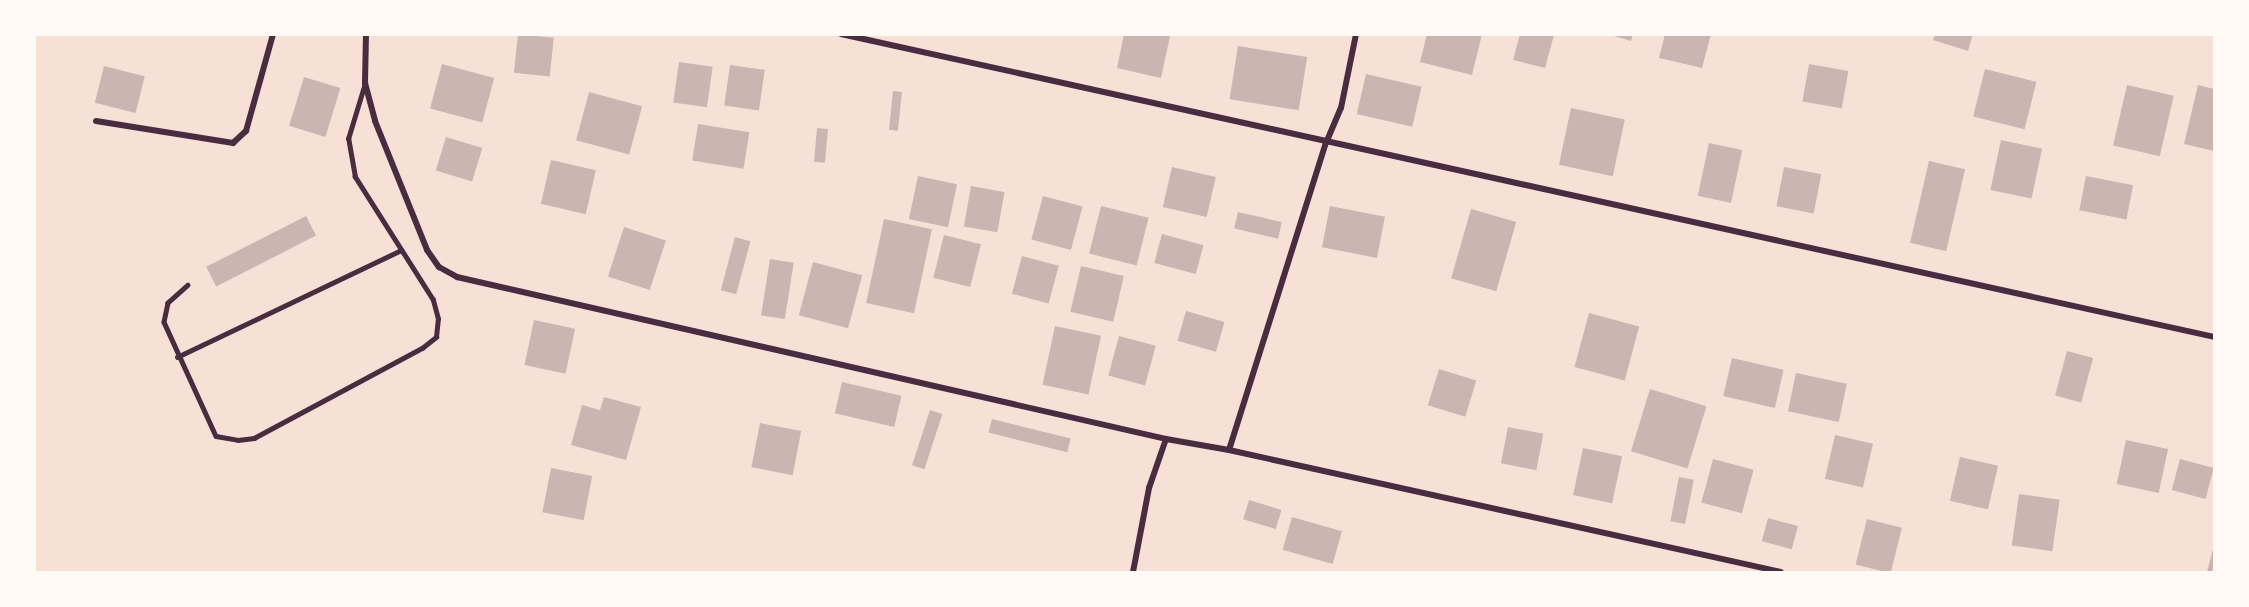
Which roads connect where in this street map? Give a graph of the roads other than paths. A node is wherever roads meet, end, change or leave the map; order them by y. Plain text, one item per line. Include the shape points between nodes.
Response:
1 (273, 34) edge
2 (366, 34) edge
3 (841, 34) edge
4 (1356, 34) edge
5 (365, 83) junction
6 (96, 121) dead end
7 (1326, 143) junction
8 (401, 250) junction
9 (189, 285) dead end
10 (2214, 337) edge
11 (177, 357) junction
12 (1166, 439) junction
13 (1229, 450) junction
14 (1133, 573) edge
15 (1781, 573) edge

1 - 6 street via 246,131 233,143
2 - 5 street
3 - 7 street
4 - 7 street via 1341,108
5 - 8 lane via 348,139 355,177
5 - 12 street via 375,122 427,250 440,267 457,277
7 - 10 street
7 - 13 street
8 - 11 lane
8 - 11 lane via 433,300 438,318 436,337 254,438 216,436
9 - 11 lane via 168,303 164,322
12 - 13 street
12 - 14 street via 1149,488
13 - 15 street

